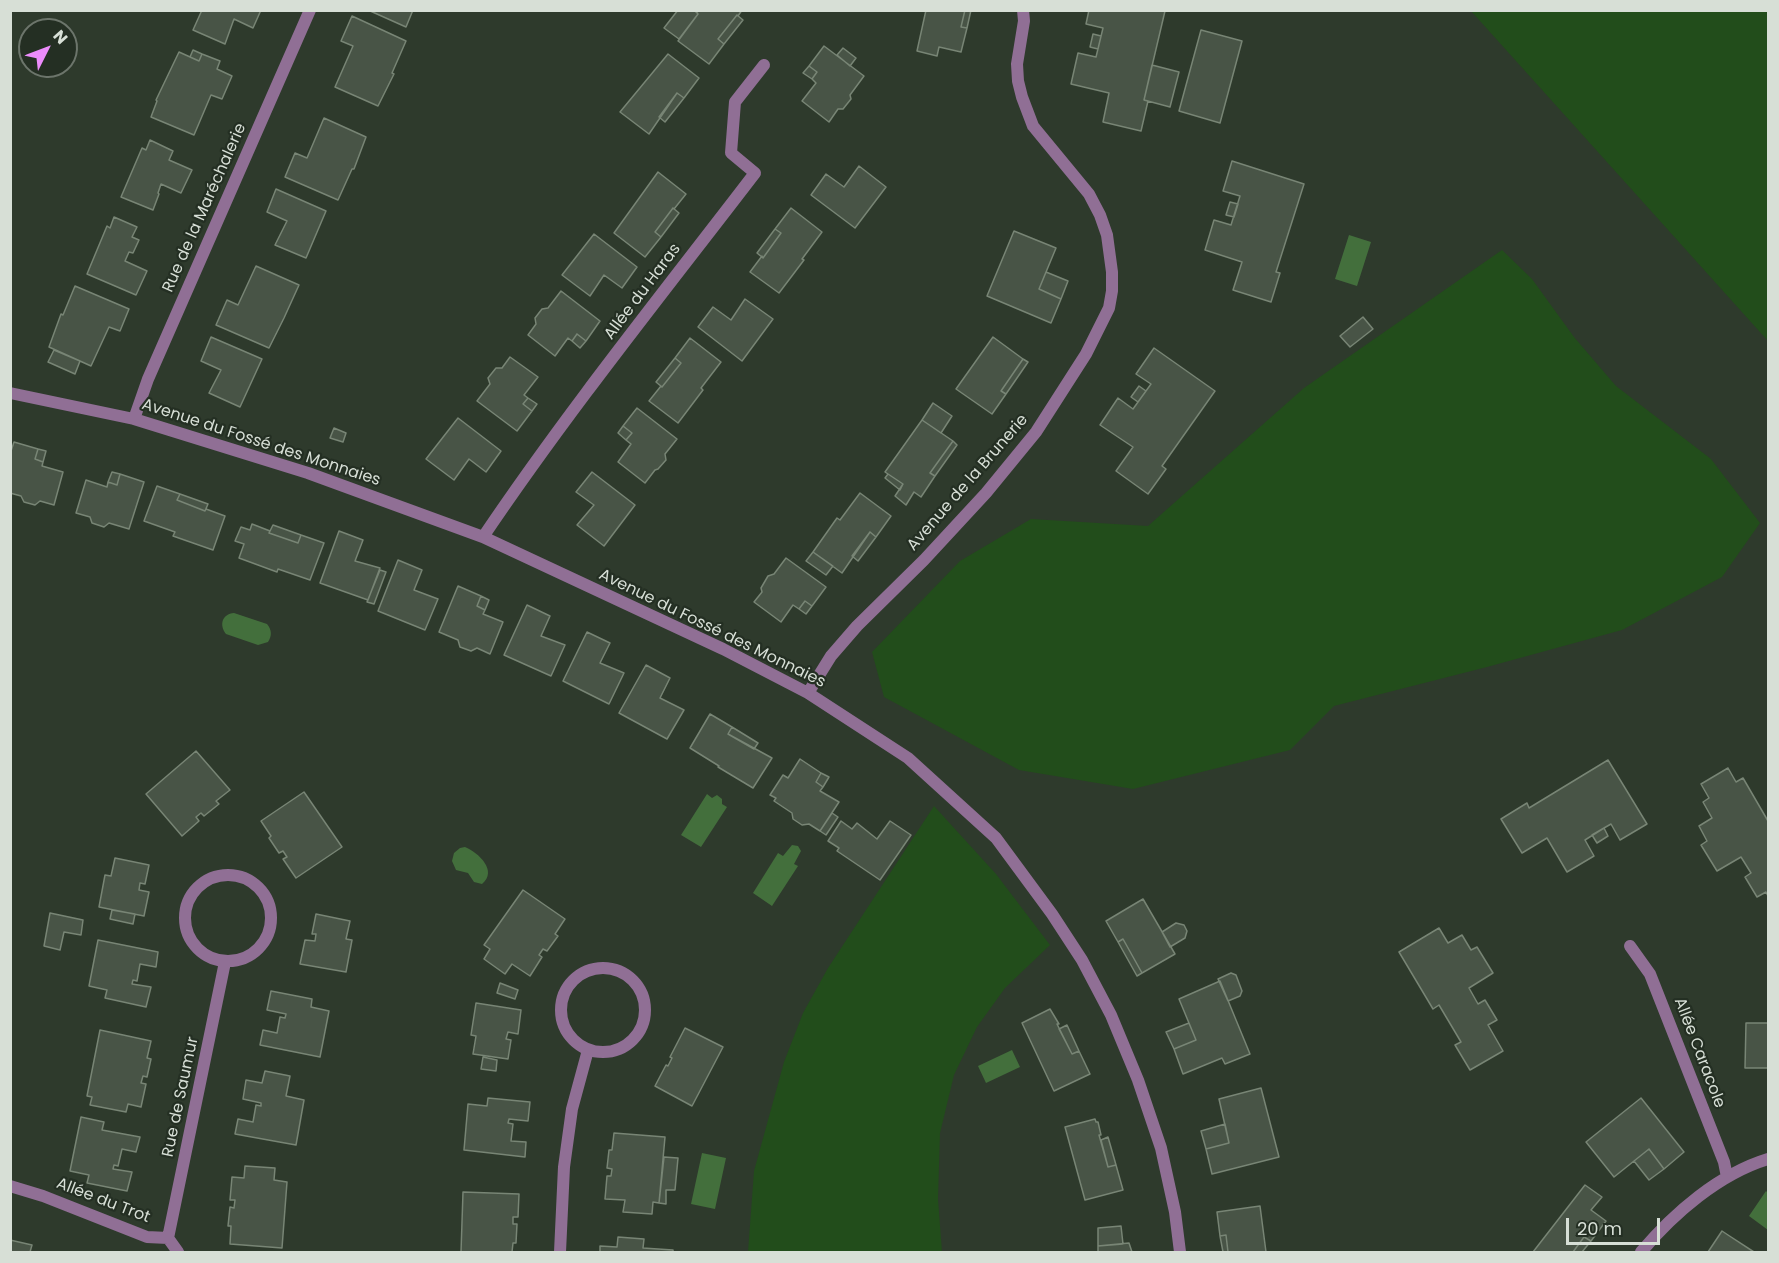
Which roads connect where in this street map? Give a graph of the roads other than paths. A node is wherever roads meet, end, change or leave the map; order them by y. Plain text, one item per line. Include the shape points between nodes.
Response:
1 (310, 10) edge
2 (1023, 10) edge
3 (764, 65) dead end
4 (10, 393) edge
5 (134, 419) junction
6 (483, 537) junction
7 (808, 693) junction
8 (1630, 946) dead end
9 (225, 962) junction
10 (588, 1050) junction
11 (1768, 1159) edge
12 (1728, 1177) junction
13 (10, 1186) edge
14 (168, 1238) junction
15 (178, 1252) edge
16 (560, 1252) edge
17 (1180, 1252) edge
18 (1641, 1252) edge

1 - 5 street, Rue de la Maréchalerie
2 - 7 street, Avenue de la Brunerie via 1017,64 1022,97 1033,126 1089,194 1100,215 1112,272 1109,308 1086,354 1035,432 924,560 857,626 831,656
3 - 6 street, Allée du Haras via 735,102 731,153 755,173
4 - 5 street, Avenue du Fossé des Monnaies
5 - 6 street, Avenue du Fossé des Monnaies via 308,472
6 - 7 street, Avenue du Fossé des Monnaies
7 - 17 street, Avenue du Fossé des Monnaies via 908,758 996,838 1076,950 1111,1015 1138,1080 1161,1148
8 - 12 street, Allée Caracole via 1650,974
9 - 9 street via 256,951 272,922 271,909 257,886 231,875 203,884 186,908 189,938 198,950
9 - 14 street, Rue de Saumur
10 - 10 street via 616,1050 638,1034 645,1008 639,988 625,973 597,967 583,971 564,991 560,1005 566,1033
10 - 16 street via 572,1109 564,1167
11 - 12 street
12 - 18 street via 1688,1207
13 - 14 street, Allée du Trot via 147,1237
14 - 15 street

